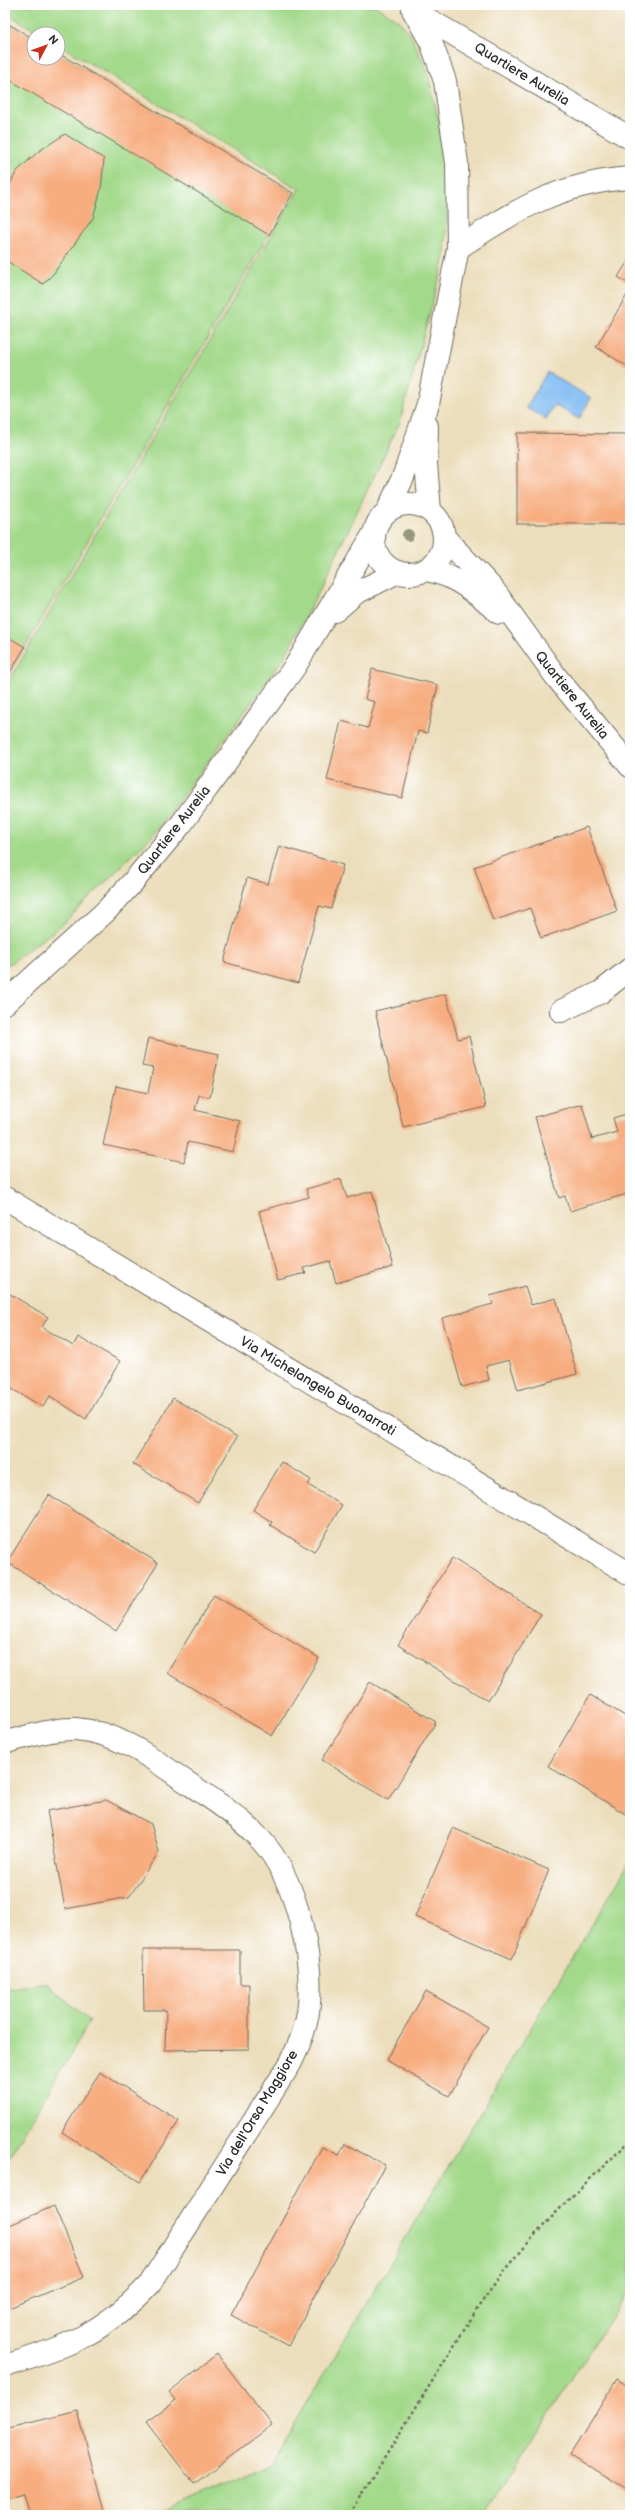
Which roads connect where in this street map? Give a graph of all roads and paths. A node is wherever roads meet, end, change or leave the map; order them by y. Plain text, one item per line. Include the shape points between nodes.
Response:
1 (409, 7) edge
2 (630, 138) edge
3 (630, 178) edge
4 (458, 248) junction
5 (428, 404) junction
6 (388, 510) junction
7 (430, 510) junction
8 (374, 533) junction
9 (444, 537) junction
10 (426, 570) junction
11 (398, 572) junction
12 (316, 633) junction
13 (530, 642) junction
14 (630, 766) edge
15 (630, 969) edge
16 (5, 1003) edge
17 (561, 1011) dead end
18 (5, 1198) edge
19 (630, 1574) edge
20 (5, 1742) edge
21 (630, 2141) edge
22 (5, 2366) edge
23 (349, 2515) edge

1 - 2 street, Quartiere Aurelia
1 - 4 street, Quartiere Aurelia via 431,42 445,82 457,163
3 - 4 street via 600,181 549,195 513,213
4 - 5 street, Quartiere Aurelia
5 - 6 street, Quartiere Aurelia via 404,475
5 - 7 street, Quartiere Aurelia via 426,464
6 - 7 street via 409,503
6 - 8 street via 381,516
7 - 9 street via 438,517
8 - 11 street via 374,543 381,561
8 - 12 street, Quartiere Aurelia
9 - 10 street via 440,556
9 - 13 street, Quartiere Aurelia via 488,584
10 - 11 street via 407,574
10 - 13 street, Quartiere Aurelia via 446,575 472,590
11 - 12 street, Quartiere Aurelia via 371,583 349,597
12 - 16 street, Quartiere Aurelia via 281,687 182,823 137,878 105,912
13 - 14 street, Quartiere Aurelia
15 - 17 street via 601,992
18 - 19 street, Via Michelangelo Buonarroti
20 - 22 street, Via dell'Orsa Maggiore via 76,1729 106,1736 140,1750 248,1827 269,1850 290,1888 301,1926 309,1998 305,2026 290,2064 150,2284 120,2315 91,2334 57,2350
21 - 23 path via 564,2204 503,2273 479,2306

